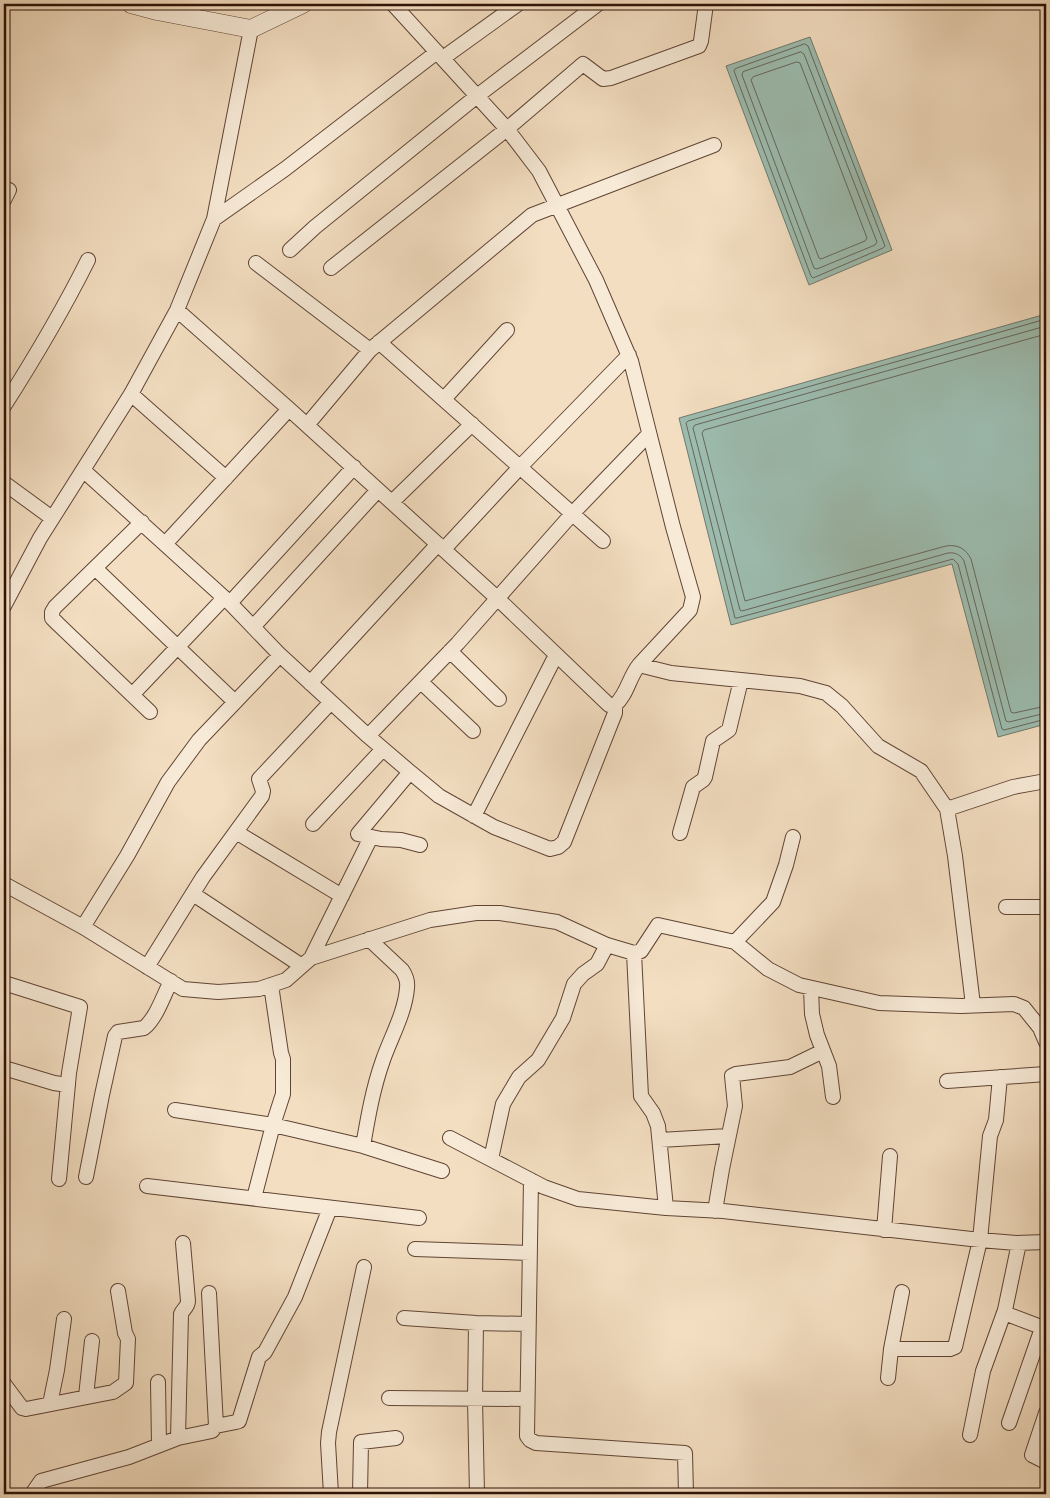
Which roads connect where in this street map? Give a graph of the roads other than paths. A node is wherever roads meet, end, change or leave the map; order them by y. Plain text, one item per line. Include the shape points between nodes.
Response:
1 (130, 4) edge
2 (303, 4) edge
3 (393, 4) edge
4 (518, 4) edge
5 (598, 4) edge
6 (706, 4) edge
7 (251, 29) junction
8 (440, 55) junction
9 (477, 96) junction
10 (507, 128) junction
11 (714, 145) dead end
12 (557, 206) junction
13 (214, 219) junction
14 (290, 250) dead end
15 (88, 260) dead end
16 (256, 263) dead end
17 (331, 268) dead end
18 (176, 310) junction
19 (506, 330) dead end
20 (374, 346) junction
21 (629, 355) junction
22 (131, 394) junction
23 (444, 399) junction
24 (4, 406) edge
25 (289, 409) junction
26 (472, 424) junction
27 (307, 425) junction
28 (650, 434) junction
29 (354, 467) junction
30 (520, 467) junction
31 (83, 470) junction
32 (226, 478) junction
33 (4, 483) edge
34 (378, 490) junction
35 (392, 502) junction
36 (572, 514) junction
37 (52, 518) junction
38 (142, 522) junction
39 (603, 541) dead end
40 (165, 544) junction
41 (441, 546) junction
42 (95, 568) junction
43 (497, 598) junction
44 (227, 601) junction
45 (4, 606) edge
46 (253, 627) junction
47 (178, 647) junction
48 (450, 652) junction
49 (280, 655) junction
50 (556, 655) junction
51 (639, 665) junction
52 (741, 680) junction
53 (421, 682) junction
54 (310, 683) junction
55 (132, 695) junction
56 (499, 699) dead end
57 (235, 702) junction
58 (331, 702) junction
59 (615, 705) junction
60 (150, 712) dead end
61 (473, 731) dead end
62 (368, 736) junction
63 (383, 749) junction
64 (410, 772) junction
65 (1046, 781) edge
66 (947, 809) junction
67 (474, 816) junction
68 (312, 824) dead end
69 (236, 832) junction
70 (680, 833) dead end
71 (371, 837) junction
72 (793, 837) dead end
73 (420, 845) dead end
74 (4, 884) edge
75 (193, 894) junction
76 (342, 896) junction
77 (1006, 907) dead end
78 (1046, 907) edge
79 (83, 927) junction
80 (369, 939) junction
81 (735, 942) junction
82 (607, 944) junction
83 (634, 953) junction
84 (306, 962) junction
85 (147, 967) junction
86 (171, 981) junction
87 (4, 984) edge
88 (271, 985) junction
89 (810, 988) junction
90 (973, 1005) junction
91 (1043, 1024) edge
92 (1046, 1042) edge
93 (823, 1051) junction
94 (4, 1068) edge
95 (1046, 1074) edge
96 (1000, 1077) junction
97 (947, 1081) dead end
98 (68, 1085) junction
99 (833, 1097) dead end
100 (175, 1110) dead end
101 (273, 1125) junction
102 (728, 1136) junction
103 (450, 1138) dead end
104 (660, 1140) junction
105 (363, 1146) junction
106 (890, 1156) dead end
107 (491, 1159) junction
108 (442, 1171) dead end
109 (86, 1177) dead end
110 (59, 1179) dead end
111 (531, 1180) junction
112 (147, 1186) dead end
113 (254, 1198) junction
114 (330, 1208) junction
115 (666, 1208) junction
116 (715, 1211) junction
117 (418, 1218) dead end
118 (884, 1230) junction
119 (980, 1240) junction
120 (1046, 1242) edge
121 (184, 1244) dead end
122 (1019, 1244) junction
123 (415, 1249) dead end
124 (530, 1253) junction
125 (364, 1267) dead end
126 (118, 1291) dead end
127 (902, 1292) dead end
128 (208, 1293) dead end
129 (1004, 1313) junction
130 (404, 1318) dead end
131 (64, 1319) dead end
132 (476, 1323) junction
133 (528, 1324) junction
134 (92, 1341) dead end
135 (891, 1349) junction
136 (888, 1378) dead end
137 (158, 1382) dead end
138 (4, 1384) edge
139 (86, 1396) junction
140 (389, 1398) dead end
141 (475, 1399) junction
142 (527, 1399) junction
143 (50, 1404) junction
144 (1046, 1413) edge
145 (1009, 1423) dead end
146 (216, 1426) junction
147 (970, 1435) dead end
148 (178, 1438) junction
149 (396, 1438) dead end
150 (159, 1445) junction
151 (1046, 1462) edge
152 (32, 1494) edge
153 (331, 1494) edge
154 (360, 1494) edge
155 (477, 1494) edge
156 (686, 1494) edge

1 - 7 street
2 - 7 street
3 - 8 street
4 - 8 street
5 - 9 street
6 - 10 street via 699,46 610,78 603,78 583,64
7 - 13 street
8 - 9 street
8 - 13 street
9 - 10 street
9 - 14 street
10 - 12 street via 539,171
10 - 17 street
11 - 12 street
12 - 20 street via 532,215
12 - 21 street via 596,280
13 - 18 street
15 - 24 street
16 - 20 street
18 - 22 street
18 - 25 street
19 - 23 street
20 - 23 street
20 - 27 street
21 - 28 street
21 - 30 street
22 - 31 street
22 - 32 street
23 - 26 street
25 - 27 street
25 - 32 street
26 - 30 street
26 - 35 street
27 - 29 street
28 - 36 street
28 - 51 street via 693,597 690,610
29 - 34 street
29 - 44 street
30 - 36 street
30 - 41 street
31 - 37 street
31 - 38 street
32 - 40 street
33 - 37 street
34 - 35 street
34 - 46 street
35 - 41 street
36 - 39 street
36 - 43 street
37 - 45 street
38 - 40 street
38 - 42 street
40 - 44 street
41 - 43 street
41 - 54 street
42 - 47 street
42 - 55 street via 55,607 52,618
43 - 48 street
43 - 50 street
44 - 46 street
44 - 47 street
46 - 49 street
47 - 55 street
47 - 57 street
48 - 53 street
48 - 56 street
49 - 54 street
49 - 57 street
50 - 59 street via 609,705
50 - 67 street
51 - 52 street via 671,673
51 - 59 street
52 - 66 street via 800,686 826,693 878,746 921,771
52 - 70 street via 729,730 713,741 705,777 693,787
53 - 61 street
53 - 62 street
54 - 58 street
55 - 60 street
57 - 79 street via 199,740 168,782
58 - 62 street
58 - 69 street via 258,779 262,796
59 - 67 street via 615,713 564,842 558,847 550,849
62 - 63 street
63 - 64 street
63 - 68 street
64 - 67 street via 439,796
64 - 71 street via 358,834
65 - 66 street via 1013,786
66 - 90 street
69 - 75 street
69 - 76 street
71 - 73 street
71 - 76 street
72 - 81 street via 773,902
74 - 79 street
75 - 84 street
75 - 85 street
76 - 84 street
77 - 78 street
79 - 85 street
80 - 82 street via 430,920 500,913 557,922
80 - 84 street
80 - 105 street via 402,970 408,986 405,1003 372,1094
81 - 83 street via 658,925 641,951
81 - 89 street via 768,969 799,986
82 - 83 street
82 - 107 street via 597,964 574,984 563,1018 538,1060 519,1077 503,1104
83 - 104 street via 641,1096 653,1113
84 - 88 street via 286,980
85 - 86 street
86 - 88 street via 183,989 218,992 260,989
86 - 109 street via 147,1026 118,1032 115,1036
87 - 98 street via 80,1007
88 - 101 street via 284,1060 284,1094
89 - 90 street via 880,1003
89 - 93 street via 812,1014
90 - 91 street via 1014,1004
91 - 92 street
93 - 99 street via 830,1066
93 - 102 street via 790,1067 732,1076 734,1106
94 - 98 street
95 - 96 street
96 - 97 street
96 - 119 street via 996,1120 990,1136
98 - 110 street
100 - 101 street
101 - 105 street
101 - 113 street
102 - 104 street
102 - 116 street
103 - 107 street
104 - 115 street
105 - 108 street
106 - 118 street
107 - 111 street
111 - 115 street via 578,1199
111 - 124 street
112 - 113 street
113 - 114 street
114 - 117 street
114 - 146 street via 295,1297 265,1352 259,1357 240,1421
115 - 116 street
116 - 118 street
118 - 119 street
119 - 122 street
119 - 135 street via 955,1348
120 - 122 street
121 - 148 street via 188,1305 181,1314
122 - 129 street
123 - 124 street
124 - 133 street
125 - 153 street via 329,1432
126 - 139 street via 128,1339 126,1383 113,1392
127 - 135 street
128 - 146 street
129 - 145 street via 1041,1327
129 - 147 street via 983,1371
130 - 132 street
131 - 143 street
132 - 133 street
132 - 141 street
133 - 142 street
134 - 139 street
135 - 136 street
137 - 150 street
138 - 143 street via 22,1408
139 - 143 street
140 - 141 street
141 - 142 street
141 - 155 street
142 - 156 street via 527,1436 536,1443 685,1453
144 - 151 street via 1032,1455
146 - 148 street via 212,1431
148 - 150 street
149 - 154 street via 361,1442
150 - 152 street via 42,1481

